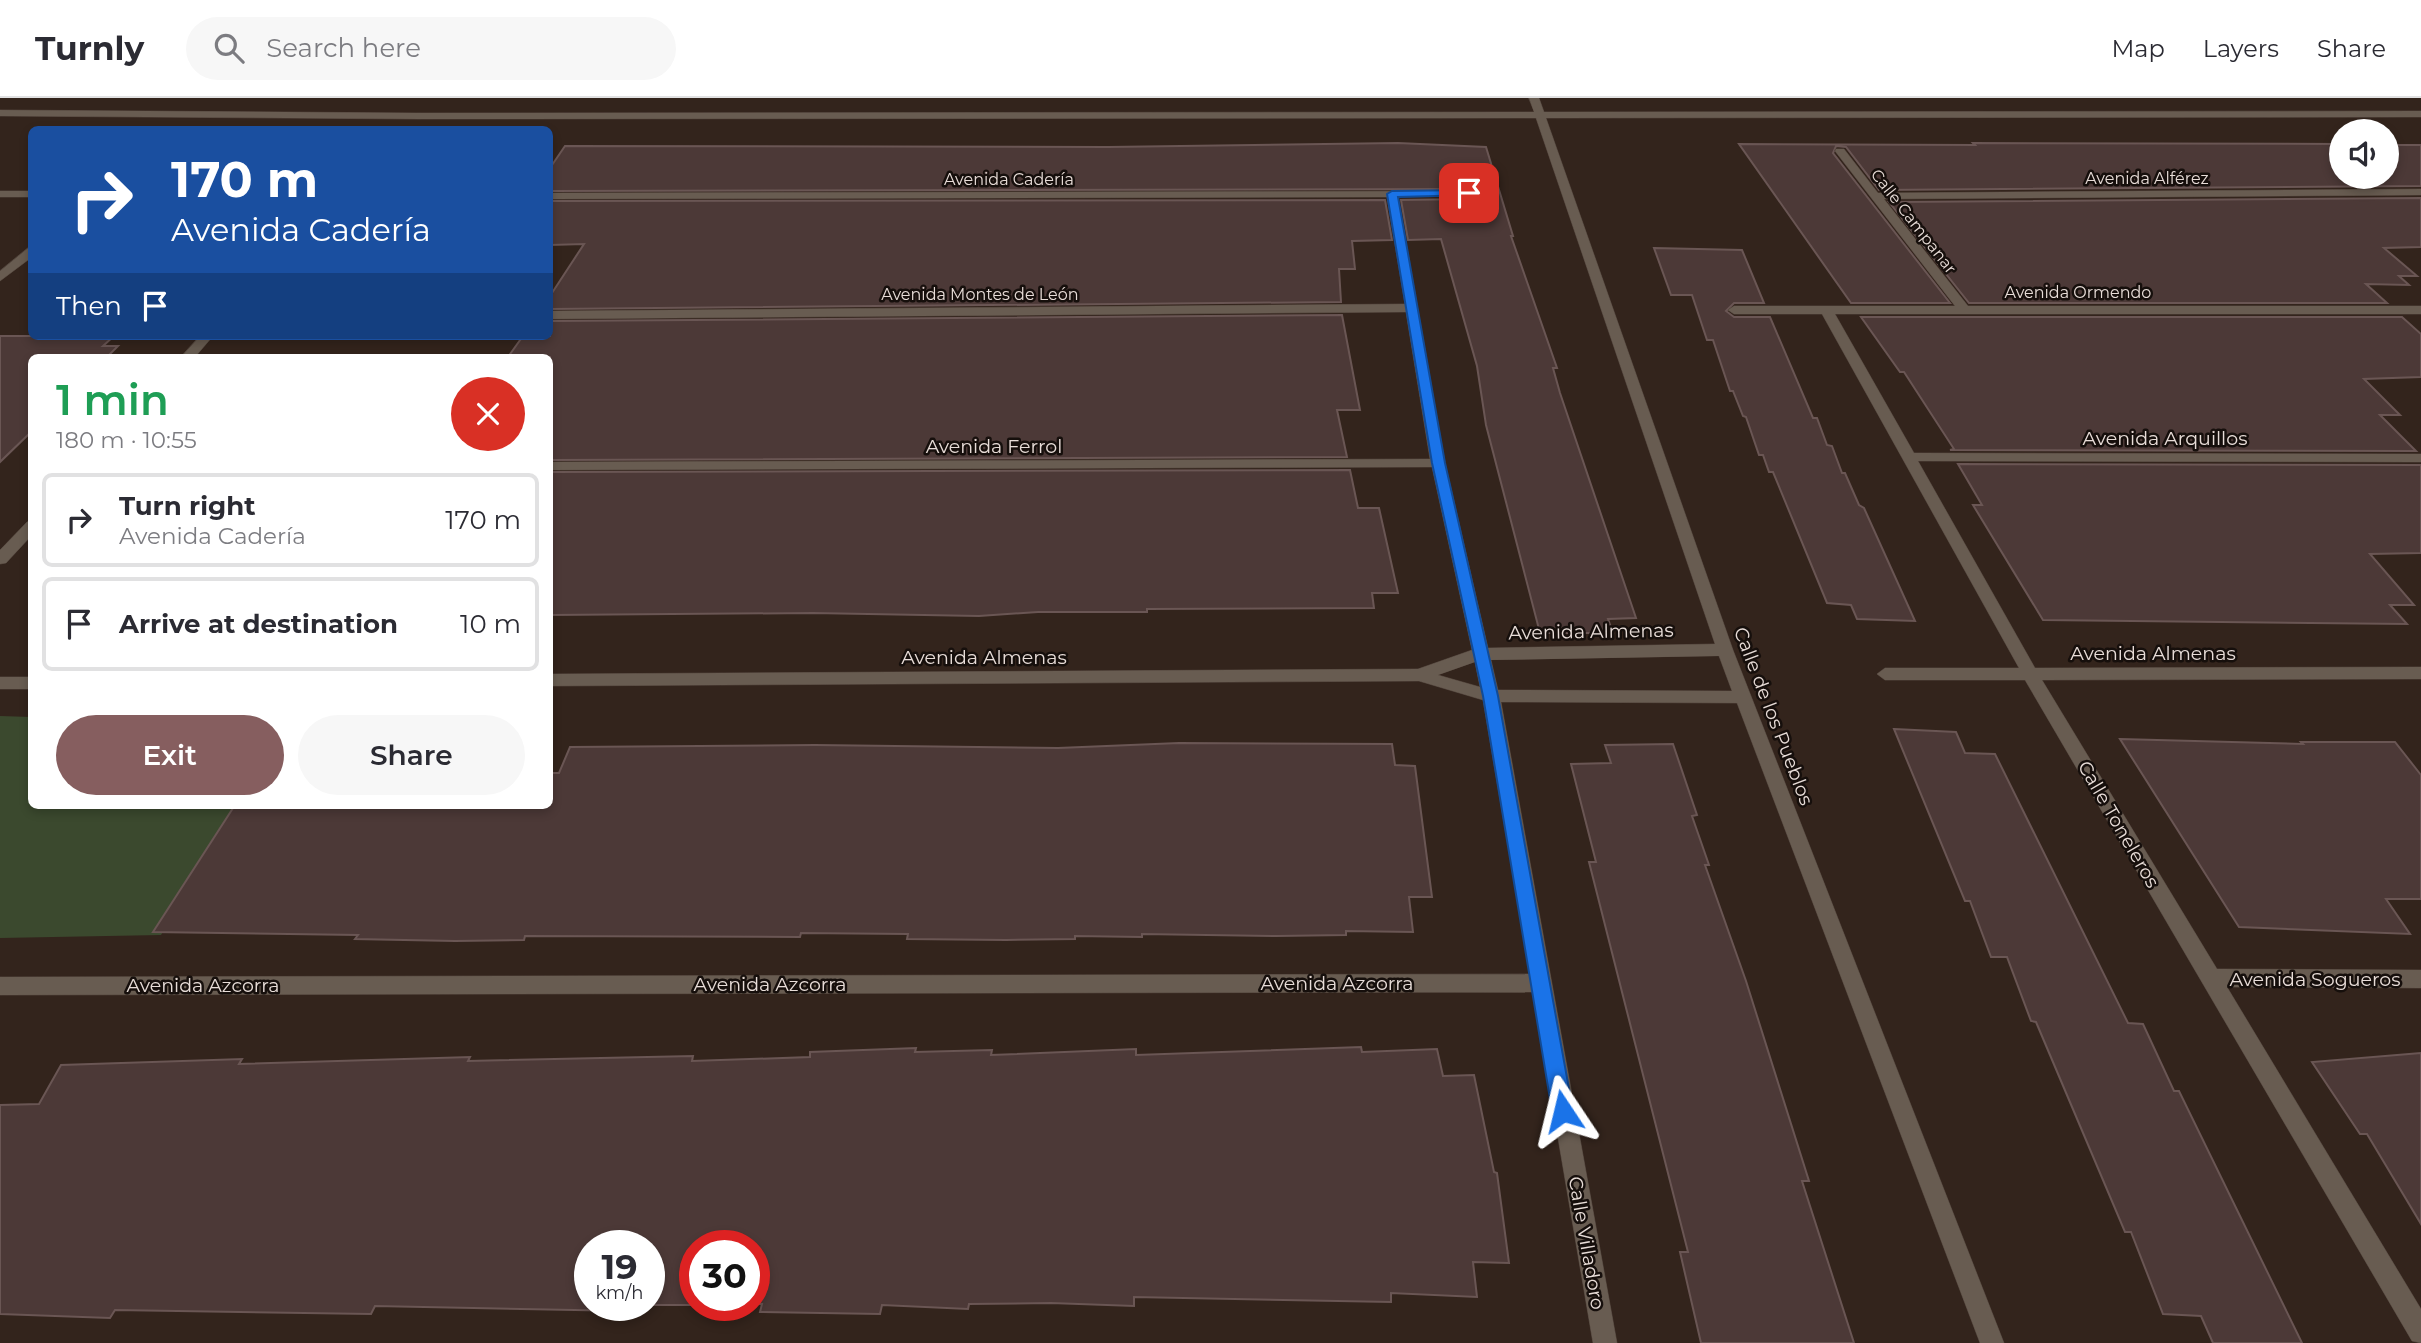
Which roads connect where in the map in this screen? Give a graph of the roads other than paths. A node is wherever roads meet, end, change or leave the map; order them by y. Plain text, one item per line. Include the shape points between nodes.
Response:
1 (1534, 98) edge
2 (0, 113) edge
3 (2421, 114) edge
4 (1541, 115) junction
5 (417, 116) junction
6 (408, 126) edge
7 (1840, 151) dead end
8 (2421, 192) edge
9 (1469, 193) dead end
10 (0, 194) edge
11 (28, 194) edge
12 (1392, 194) junction
13 (553, 196) edge
14 (1874, 196) junction
15 (28, 254) edge
16 (0, 277) edge
17 (1411, 309) junction
18 (1964, 309) junction
19 (1734, 310) dead end
20 (2421, 310) edge
21 (1827, 311) junction
22 (553, 315) edge
23 (203, 340) edge
24 (191, 354) edge
25 (1908, 457) junction
26 (2421, 458) edge
27 (1438, 463) junction
28 (553, 466) edge
29 (28, 529) edge
30 (0, 559) edge
31 (1725, 650) junction
32 (1479, 654) junction
33 (2421, 673) edge
34 (1885, 674) dead end
35 (1419, 675) junction
36 (2031, 675) junction
37 (553, 680) edge
38 (0, 683) edge
39 (28, 683) edge
40 (1491, 696) junction
41 (1745, 697) junction
42 (2209, 978) junction
43 (2421, 979) edge
44 (1539, 983) junction
45 (0, 986) edge
46 (2421, 1332) edge
47 (1605, 1343) edge
48 (1992, 1343) edge

1 - 4 street, Calle de los Pueblos
2 - 5 street
3 - 4 street
4 - 5 street
4 - 31 street, Calle de los Pueblos
5 - 6 street
7 - 14 street, Calle Campanar
8 - 14 street, Avenida Alférez
9 - 12 street, Avenida Cadería
10 - 11 street
12 - 13 street, Avenida Cadería
12 - 17 street, Calle Villadoro
14 - 18 street, Calle Campanar
15 - 16 street
17 - 22 street, Avenida Montes de León
17 - 27 street, Calle Villadoro
18 - 20 street, Avenida Ormendo
18 - 21 street, Avenida Ormendo
19 - 21 street, Avenida Ormendo
21 - 25 street, Calle Toneleros
23 - 24 street
25 - 26 street, Avenida Arquillos
25 - 36 street, Calle Toneleros
27 - 28 street, Avenida Ferrol
27 - 32 street, Calle Villadoro
29 - 30 street
31 - 32 street, Avenida Almenas
31 - 41 street, Calle de los Pueblos
32 - 35 street, Avenida Almenas
32 - 40 street, Calle Villadoro
33 - 36 street, Avenida Almenas
34 - 36 street, Avenida Almenas
35 - 37 street, Avenida Almenas
35 - 40 street, Avenida Almenas
36 - 42 street, Calle Toneleros
38 - 39 street
40 - 41 street, Avenida Almenas
40 - 44 street, Calle Villadoro
41 - 48 street, Calle de los Pueblos
42 - 43 street, Avenida Sogueros
42 - 46 street, Calle Toneleros
44 - 45 street, Avenida Azcorra
44 - 47 street, Calle Villadoro

